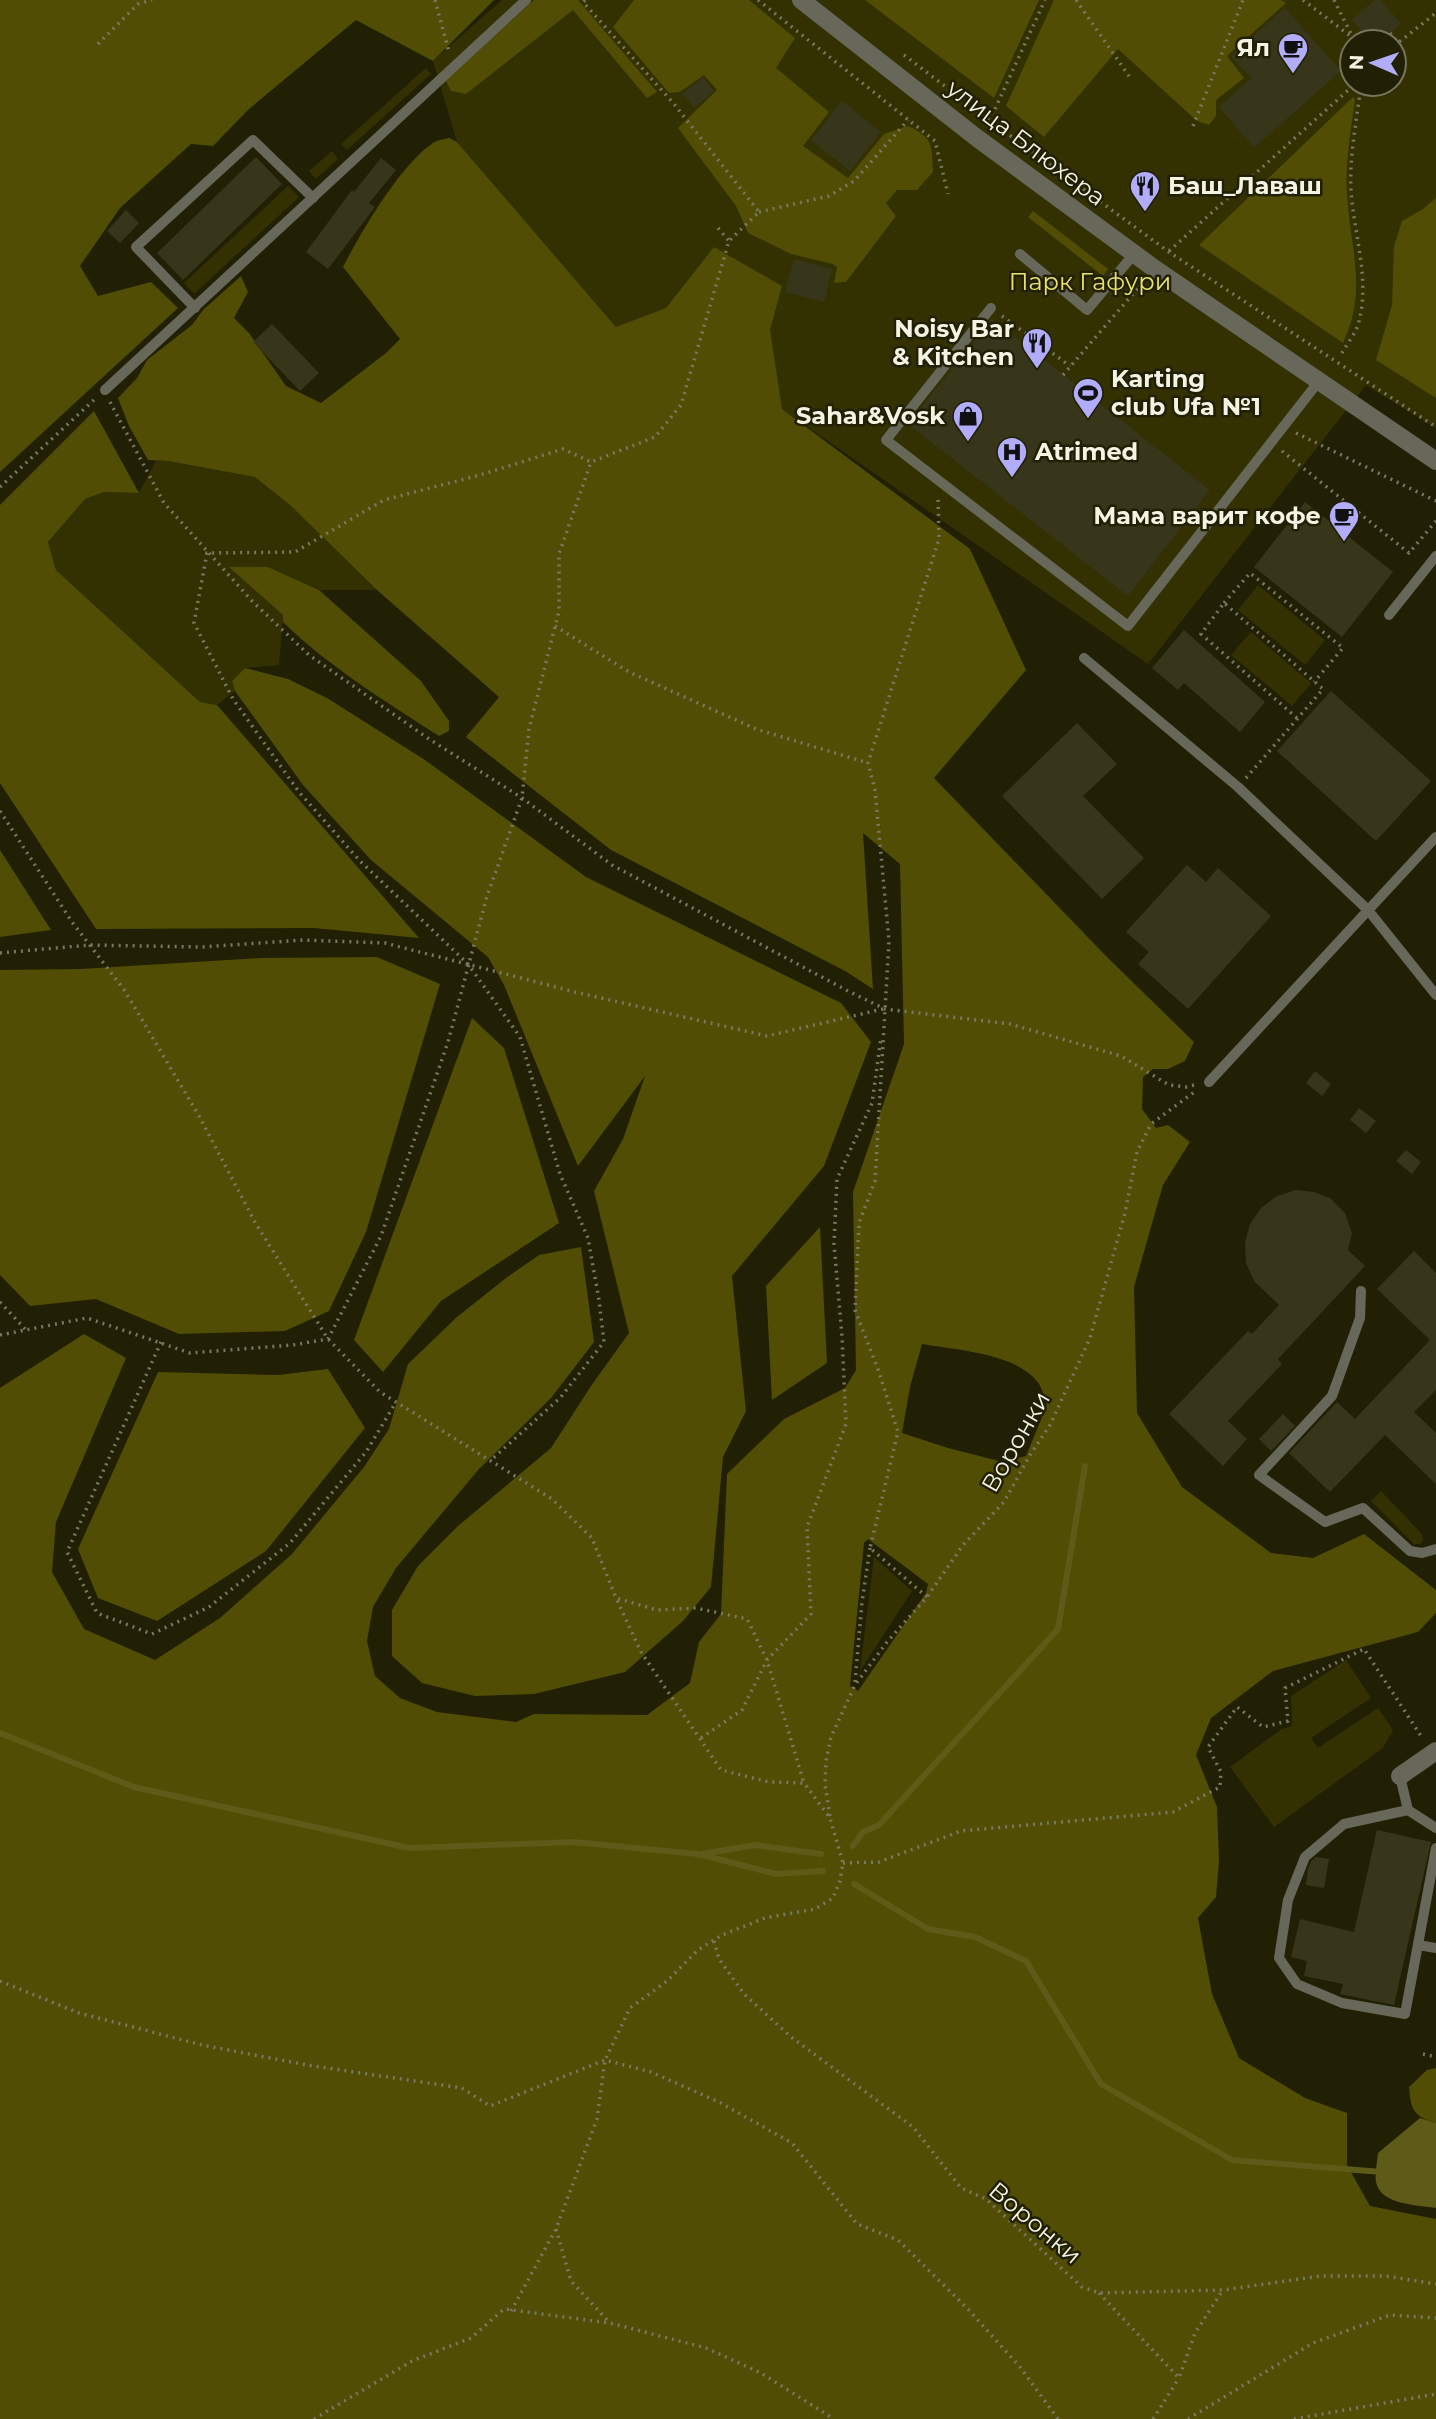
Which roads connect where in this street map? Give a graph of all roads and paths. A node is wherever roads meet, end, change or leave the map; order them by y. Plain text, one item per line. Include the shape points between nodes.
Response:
1 (152, 0) edge
2 (435, 0) edge
3 (526, 0) edge
4 (758, 0) edge
5 (801, 0) edge
6 (1045, 0) edge
7 (1076, 0) edge
8 (1243, 0) edge
9 (1303, 0) edge
10 (1334, 0) edge
11 (583, 1) edge
12 (1436, 13) edge
13 (1339, 28) edge
14 (1348, 28) edge
15 (1408, 34) edge
16 (98, 44) dead end
17 (901, 52) dead end
18 (453, 67) junction
19 (1131, 79) dead end
20 (1340, 98) edge
21 (1359, 98) edge
22 (995, 109) dead end
23 (908, 120) junction
24 (1193, 126) dead end
25 (948, 194) dead end
26 (313, 198) junction
27 (759, 212) junction
28 (718, 228) dead end
29 (729, 241) junction
30 (1169, 252) junction
31 (1020, 254) dead end
32 (1134, 254) junction
33 (1155, 269) junction
34 (195, 308) junction
35 (991, 308) joint
36 (1342, 353) dead end
37 (1070, 366) junction
38 (1063, 375) dead end
39 (1319, 381) junction
40 (104, 390) junction
41 (1283, 427) junction
42 (1436, 427) edge
43 (1271, 442) junction
44 (1436, 461) edge
45 (591, 462) junction
46 (938, 479) junction
47 (0, 487) edge
48 (1436, 501) edge
49 (1436, 521) edge
50 (207, 553) junction
51 (1436, 556) edge
52 (1224, 603) junction
53 (1390, 614) dead end
54 (555, 626) junction
55 (1084, 658) dead end
56 (1314, 682) junction
57 (1297, 719) junction
58 (867, 763) junction
59 (1238, 787) junction
60 (522, 798) junction
61 (0, 811) edge
62 (1436, 837) edge
63 (1368, 910) junction
64 (90, 945) junction
65 (0, 953) edge
66 (468, 964) junction
67 (1436, 995) edge
68 (885, 1009) junction
69 (1209, 1082) junction
70 (1361, 1292) dead end
71 (0, 1302) edge
72 (26, 1329) junction
73 (0, 1335) edge
74 (328, 1339) junction
75 (162, 1342) junction
76 (396, 1402) junction
77 (489, 1461) junction
78 (870, 1548) junction
79 (1436, 1549) edge
80 (927, 1597) junction
81 (615, 1598) junction
82 (766, 1660) junction
83 (855, 1685) junction
84 (701, 1738) junction
85 (1434, 1752) edge
86 (1400, 1776) joint
87 (804, 1783) junction
88 (1408, 1810) junction
89 (830, 1818) junction
90 (1436, 1828) edge
91 (1436, 1848) edge
92 (843, 1863) junction
93 (714, 1941) junction
94 (1418, 1945) junction
95 (1436, 1948) edge
96 (0, 1982) edge
97 (1423, 2054) dead end
98 (1436, 2057) edge
99 (605, 2060) junction
100 (556, 2229) junction
101 (1436, 2284) edge
102 (1223, 2290) junction
103 (1099, 2293) junction
104 (511, 2311) junction
105 (1436, 2318) edge
106 (610, 2323) junction
107 (1178, 2378) junction
108 (1436, 2394) edge
109 (314, 2419) edge
110 (834, 2419) edge
111 (1058, 2419) edge
112 (1153, 2419) edge
113 (1188, 2419) edge
114 (1294, 2419) edge

1 - 16 path via 138,4
2 - 18 path
3 - 18 lane
4 - 23 path
5 - 32 street, улица Блюхера
6 - 22 path
7 - 19 path
8 - 24 path
9 - 13 path
10 - 14 path
11 - 27 path via 674,104
12 - 15 path
17 - 30 path
18 - 26 lane
20 - 30 path
21 - 36 path via 1352,191 1363,294 1358,326
23 - 25 path via 935,141
23 - 27 path via 854,181 828,196
26 - 34 lane
26 - 34 lane via 253,141 136,247
27 - 29 path
28 - 29 path
29 - 45 path via 681,405 655,437
30 - 33 path
30 - 42 path
31 - 32 lane via 1087,310
32 - 33 street, улица Блюхера
33 - 37 path
33 - 39 street, улица Блюхера
34 - 40 lane
35 - 37 path
35 - 46 lane via 886,440
37 - 38 path
39 - 41 lane
39 - 44 street, улица Блюхера
40 - 47 path
40 - 50 path via 164,503
41 - 43 lane
41 - 48 path
43 - 46 lane via 1128,626
43 - 49 path via 1409,553
45 - 50 path via 563,449 384,500 295,552
45 - 54 path via 559,554
46 - 58 path via 939,538
50 - 60 path via 309,656
50 - 66 path via 194,623 233,699 299,792 360,861
51 - 53 lane
52 - 56 path
52 - 56 path via 1250,573 1343,648
52 - 57 path via 1201,634
54 - 58 path via 629,672 757,729
54 - 60 path via 529,729
55 - 59 lane
56 - 57 path via 1323,689
57 - 59 path
58 - 68 path via 875,790 889,941
59 - 63 lane
60 - 66 path
60 - 68 path via 612,865
61 - 64 path
62 - 63 lane
63 - 67 lane
63 - 69 lane
64 - 65 path
64 - 66 path via 202,947 303,940 384,943
64 - 74 path via 125,991 256,1224
66 - 68 path via 767,1036
66 - 74 path via 448,1042 381,1236
66 - 77 path via 520,1037 560,1174 588,1238 604,1342 560,1398
68 - 69 path via 1010,1024 1121,1056 1169,1085
68 - 78 path via 875,1181 859,1223 855,1310 898,1432
68 - 82 path via 872,1103 837,1179 834,1244 846,1424 807,1527 811,1614
69 - 80 path, Воронки via 1151,1124 1137,1152 1090,1338 1050,1425 1004,1502 963,1545
70 - 79 lane via 1360,1318 1332,1396 1259,1475 1325,1522 1363,1508 1410,1551
71 - 72 path
72 - 73 path
72 - 75 path via 87,1318
74 - 75 path via 190,1353
74 - 76 path via 380,1392
75 - 76 path via 67,1552 97,1613 152,1634 209,1607 290,1543 366,1452
76 - 77 path
77 - 81 path via 552,1499 592,1538
78 - 80 path
78 - 83 path
80 - 83 path, Воронки
81 - 82 path via 657,1610 696,1608 747,1619
81 - 84 path via 641,1651
82 - 84 path via 742,1710
82 - 87 path
83 - 89 path, Воронки via 831,1737 826,1761
84 - 87 path via 721,1770 769,1782
85 - 86 street
85 - 92 path via 1364,1649 1285,1688 1288,1721 1263,1727 1237,1707 1208,1747 1221,1772 1220,1787 1173,1812 961,1830 879,1862
86 - 88 lane
87 - 89 path
88 - 90 lane
88 - 94 lane via 1344,1824 1305,1857 1288,1900 1279,1958 1297,1984 1342,2003 1405,2014
89 - 92 path
91 - 94 lane
92 - 93 path via 833,1898 815,1909 765,1918
93 - 99 path via 630,2008
93 - 103 path, Воронки via 719,1959 744,1994 791,2037 913,2127 961,2188 986,2199 1082,2287
94 - 95 lane
96 - 99 path via 79,2013 202,2045 462,2088 490,2106
97 - 98 path
99 - 100 path via 597,2119
99 - 111 path via 651,2072 719,2102 792,2143 858,2224 898,2240 967,2308 1020,2367
100 - 104 path
100 - 106 path via 571,2281
101 - 102 path via 1386,2276 1320,2276
102 - 103 path
102 - 107 path via 1195,2333
103 - 107 path, Воронки
104 - 106 path
104 - 109 path via 504,2309 471,2338 412,2361
105 - 113 path via 1390,2315 1313,2343
106 - 110 path via 706,2348 761,2373
107 - 112 path
108 - 114 path

